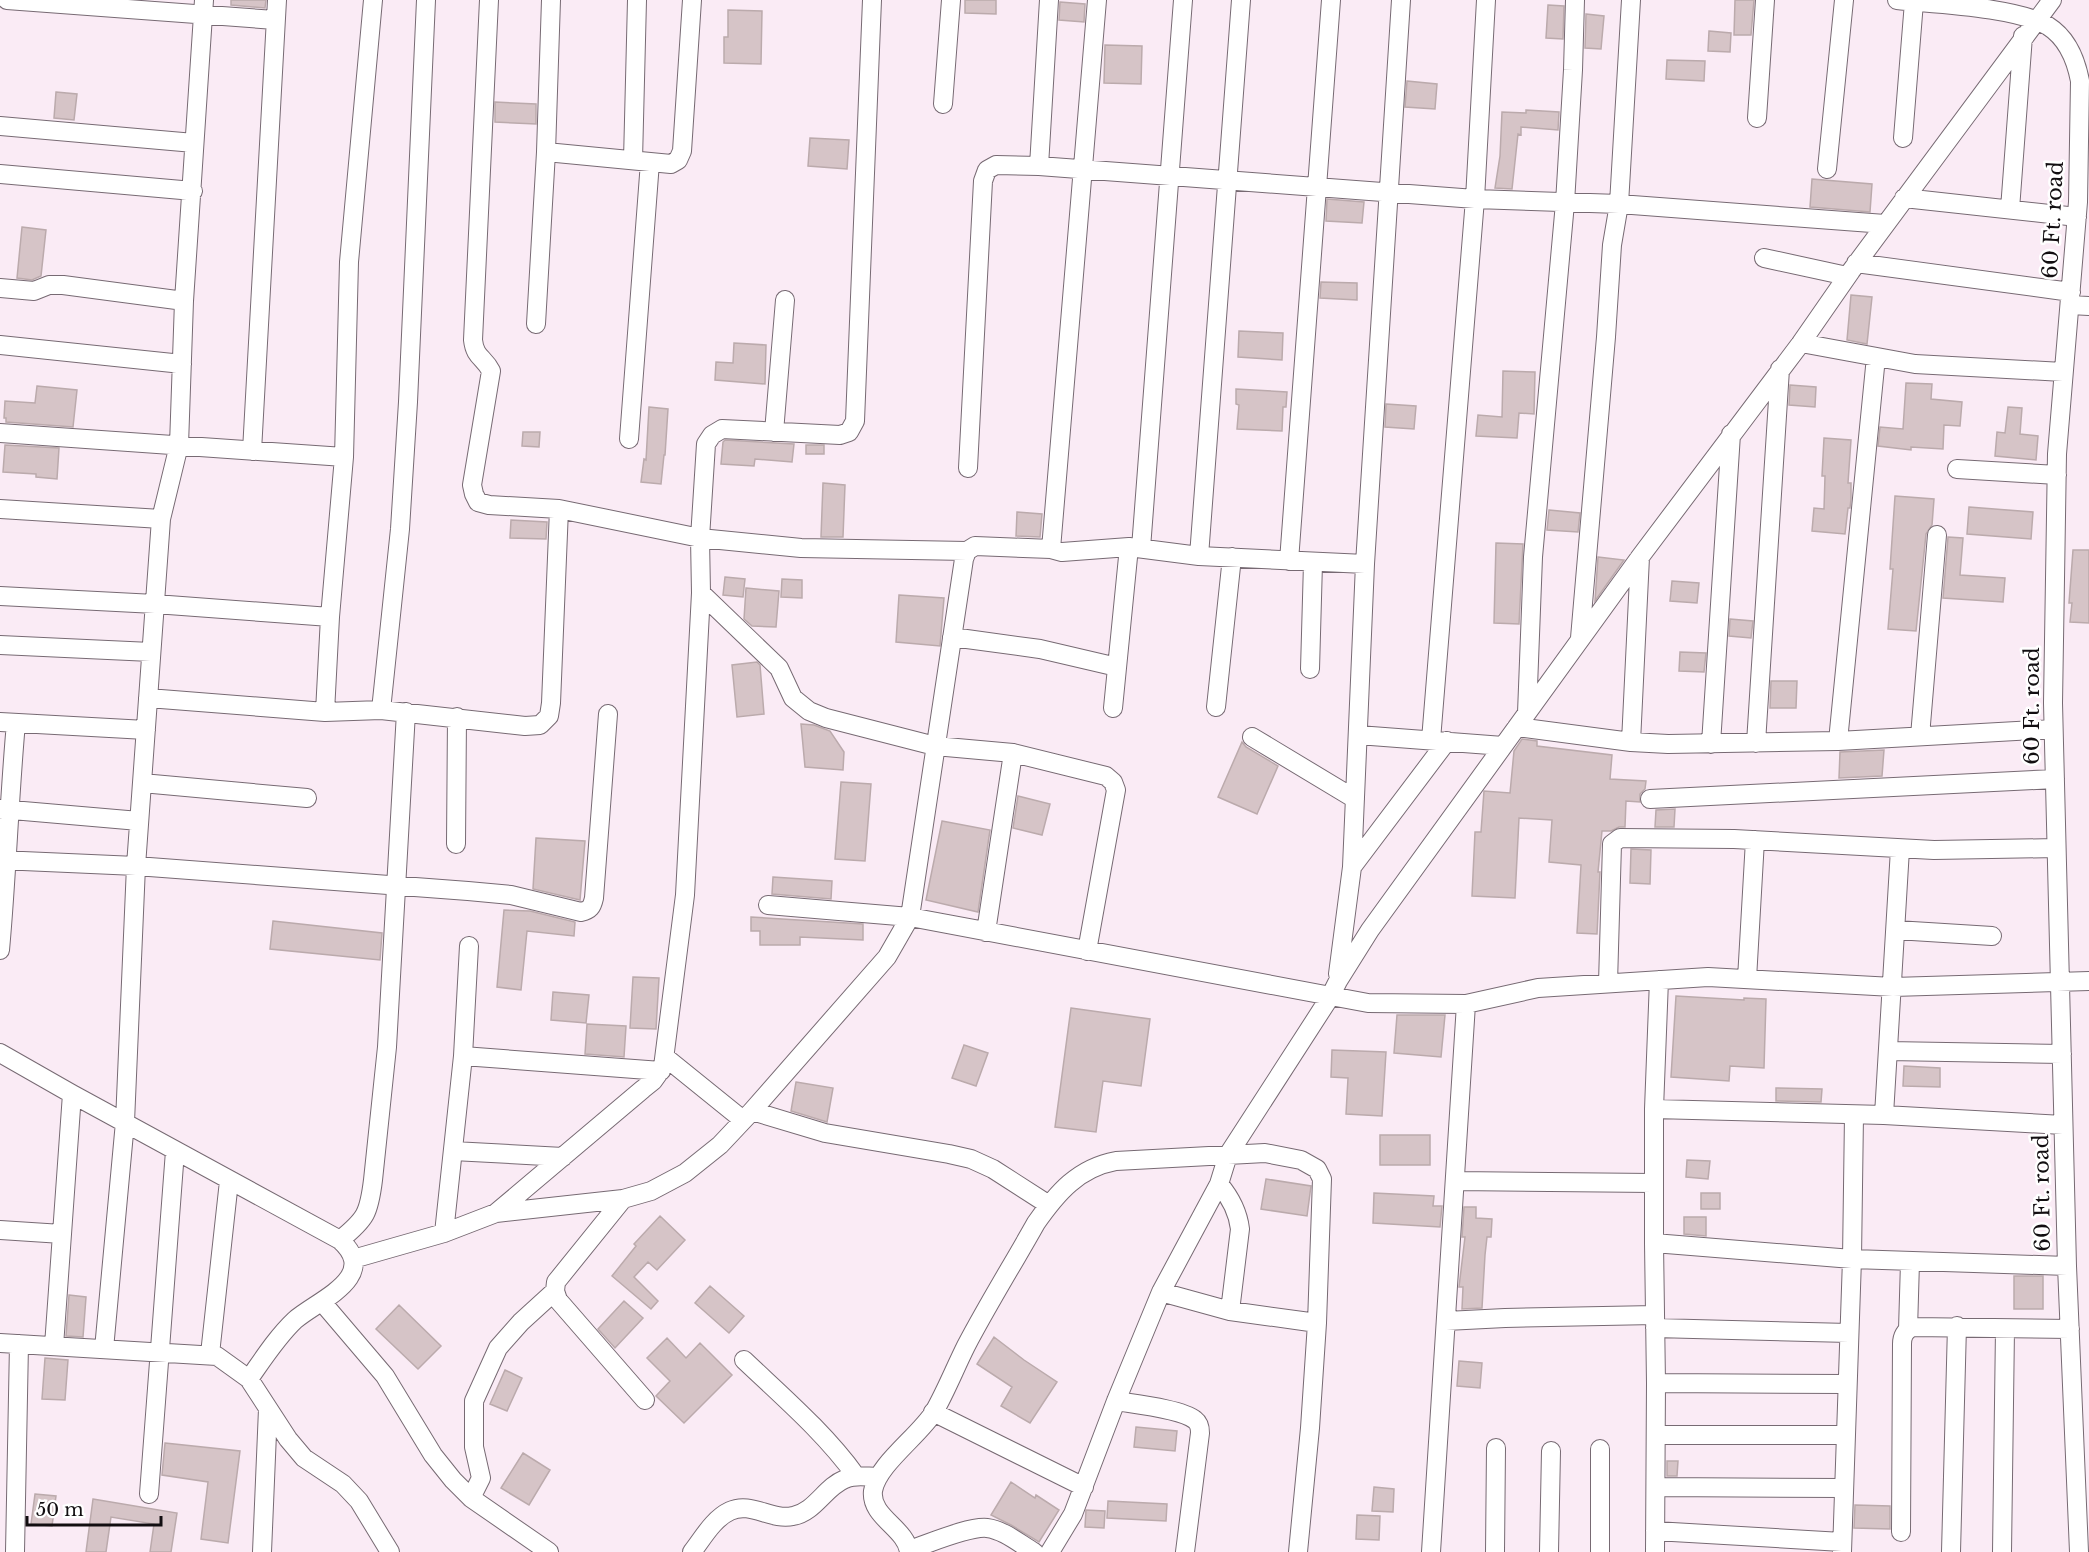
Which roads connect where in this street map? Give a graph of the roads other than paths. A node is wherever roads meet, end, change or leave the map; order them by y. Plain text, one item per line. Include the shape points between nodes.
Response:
1 (7, 0) edge
2 (277, 0) edge
3 (373, 0) edge
4 (426, 0) edge
5 (489, 0) edge
6 (551, 0) edge
7 (637, 0) edge
8 (692, 0) edge
9 (872, 0) edge
10 (951, 0) edge
11 (1049, 0) edge
12 (1097, 0) edge
13 (1183, 0) edge
14 (1241, 0) edge
15 (1331, 0) edge
16 (1401, 0) edge
17 (1486, 0) edge
18 (1575, 0) edge
19 (1631, 0) edge
20 (1765, 0) edge
21 (1844, 0) edge
22 (2052, 0) edge
23 (1906, 1) edge
24 (1944, 3) edge
25 (204, 7) edge
26 (2028, 12) edge
27 (275, 20) junction
28 (2024, 36) junction
29 (943, 104) dead end
30 (1757, 118) dead end
31 (0, 126) edge
32 (1903, 138) dead end
33 (194, 142) junction
34 (546, 152) junction
35 (642, 161) junction
36 (2084, 165) edge
37 (1039, 166) junction
38 (1827, 169) dead end
39 (1083, 171) junction
40 (0, 174) edge
41 (1170, 177) junction
42 (1227, 181) junction
43 (1317, 188) junction
44 (193, 190) junction
45 (1389, 193) junction
46 (1904, 198) junction
47 (1474, 199) junction
48 (1566, 203) junction
49 (1618, 204) junction
50 (2010, 209) junction
51 (2077, 216) junction
52 (1885, 224) junction
53 (1764, 258) dead end
54 (1852, 270) junction
55 (0, 288) edge
56 (2070, 298) junction
57 (785, 300) dead end
58 (184, 301) junction
59 (2089, 306) edge
60 (536, 324) dead end
61 (1801, 343) junction
62 (0, 345) edge
63 (1876, 357) junction
64 (182, 364) junction
65 (1780, 369) junction
66 (2063, 372) junction
67 (774, 432) junction
68 (0, 433) edge
69 (1731, 434) junction
70 (629, 439) dead end
71 (178, 445) junction
72 (252, 451) junction
73 (344, 458) junction
74 (968, 468) dead end
75 (1957, 469) dead end
76 (2057, 475) junction
77 (0, 509) edge
78 (559, 509) junction
79 (161, 519) junction
80 (1937, 535) dead end
81 (700, 538) junction
82 (1135, 548) junction
83 (1051, 549) junction
84 (968, 551) junction
85 (1199, 556) junction
86 (1232, 557) junction
87 (1640, 557) junction
88 (1289, 561) junction
89 (1313, 563) junction
90 (1365, 564) junction
91 (701, 593) junction
92 (0, 596) edge
93 (155, 604) junction
94 (330, 617) junction
95 (952, 637) junction
96 (1580, 640) junction
97 (0, 645) edge
98 (151, 652) junction
99 (1117, 666) junction
100 (1310, 669) dead end
101 (148, 698) junction
102 (1216, 707) dead end
103 (1113, 708) dead end
104 (381, 710) junction
105 (326, 712) junction
106 (406, 712) junction
107 (608, 714) dead end
108 (457, 717) junction
109 (1522, 720) junction
110 (8, 722) edge
111 (2054, 729) junction
112 (146, 730) junction
113 (1358, 735) junction
114 (1920, 736) junction
115 (1252, 737) dead end
116 (1439, 741) junction
117 (1838, 741) junction
118 (1631, 742) junction
119 (1756, 742) junction
120 (1711, 744) junction
121 (1503, 746) junction
122 (935, 747) junction
123 (1013, 753) junction
124 (2055, 779) junction
125 (142, 783) junction
126 (307, 798) dead end
127 (1355, 799) junction
128 (1650, 799) dead end
129 (4, 809) edge
130 (139, 821) junction
131 (1755, 840) junction
132 (456, 844) dead end
133 (2056, 848) junction
134 (1900, 849) junction
135 (4, 861) edge
136 (136, 866) junction
137 (1352, 867) junction
138 (397, 886) junction
139 (768, 905) dead end
140 (910, 917) junction
141 (1896, 930) junction
142 (986, 932) junction
143 (1992, 936) dead end
144 (469, 946) dead end
145 (0, 950) edge
146 (1087, 951) junction
147 (1747, 979) junction
148 (1659, 980) junction
149 (2089, 981) edge
150 (1608, 983) junction
151 (2058, 983) junction
152 (1893, 987) junction
153 (1334, 989) junction
154 (1466, 1004) junction
155 (1888, 1052) junction
156 (0, 1053) edge
157 (2062, 1054) junction
158 (463, 1056) junction
159 (663, 1064) junction
160 (72, 1094) junction
161 (1654, 1109) junction
162 (1854, 1115) junction
163 (1884, 1115) junction
164 (748, 1116) junction
165 (125, 1122) junction
166 (2063, 1125) junction
167 (175, 1151) junction
168 (453, 1151) junction
169 (1228, 1155) junction
170 (563, 1157) junction
171 (229, 1180) junction
172 (1455, 1181) junction
173 (1653, 1183) junction
174 (1220, 1184) junction
175 (623, 1199) junction
176 (1049, 1205) junction
177 (496, 1213) junction
178 (0, 1230) edge
179 (444, 1233) junction
180 (62, 1234) junction
181 (340, 1240) junction
182 (1654, 1243) junction
183 (353, 1259) junction
184 (1852, 1259) junction
185 (1910, 1262) junction
186 (2067, 1266) junction
187 (555, 1291) junction
188 (1161, 1292) junction
189 (322, 1302) junction
190 (1230, 1311) junction
191 (1446, 1321) junction
192 (1655, 1322) junction
193 (1317, 1323) junction
194 (1956, 1326) junction
195 (2005, 1329) junction
196 (2070, 1329) junction
197 (1908, 1330) junction
198 (1849, 1333) junction
199 (0, 1343) edge
200 (19, 1344) junction
201 (54, 1346) junction
202 (104, 1349) junction
203 (159, 1352) junction
204 (210, 1354) junction
205 (744, 1360) dead end
206 (249, 1379) junction
207 (1656, 1383) junction
208 (1847, 1384) junction
209 (645, 1400) dead end
210 (1116, 1401) junction
211 (268, 1409) junction
212 (933, 1412) junction
213 (1656, 1435) junction
214 (1846, 1435) junction
215 (1496, 1448) dead end
216 (1600, 1449) dead end
217 (1551, 1451) dead end
218 (856, 1476) junction
219 (877, 1477) junction
220 (1084, 1487) junction
221 (1656, 1487) junction
222 (1844, 1488) junction
223 (149, 1494) dead end
224 (471, 1498) junction
225 (1655, 1531) junction
226 (1901, 1532) dead end
227 (1842, 1547) edge
228 (909, 1551) edge
229 (15, 1552) edge
230 (262, 1552) edge
231 (390, 1552) edge
232 (549, 1552) edge
233 (692, 1552) edge
234 (1034, 1552) edge
235 (1050, 1552) edge
236 (1185, 1552) edge
237 (1298, 1552) edge
238 (1431, 1552) edge
239 (1495, 1552) edge
240 (1549, 1552) edge
241 (1600, 1552) edge
242 (1655, 1552) edge
243 (1951, 1552) edge
244 (2002, 1552) edge
245 (2079, 1552) edge

1 - 25 street
2 - 27 street
3 - 73 street via 349,262
4 - 104 street via 402,495
5 - 78 street via 473,340 477,357 491,371 472,485 478,502
6 - 34 street
7 - 35 street
8 - 35 street via 682,151 671,164
9 - 67 street via 855,421 849,432 840,435
10 - 29 street
11 - 37 street
12 - 39 street
13 - 41 street
14 - 42 street
15 - 43 street
16 - 45 street
17 - 47 street
18 - 48 street
19 - 49 street
20 - 30 street
21 - 38 street
22 - 26 street
23 - 24 street, 60 Ft. road
23 - 32 street
24 - 26 street, 60 Ft. road
25 - 27 street
25 - 33 street
26 - 28 street
26 - 36 street, 60 Ft. road via 2061,37 2077,65
27 - 72 street
28 - 46 street
28 - 50 street
31 - 33 street
33 - 44 street
34 - 35 street
34 - 60 street
35 - 70 street
36 - 51 street, 60 Ft. road
37 - 39 street
37 - 74 street via 996,165 987,170 983,181
39 - 41 street
39 - 83 street
40 - 44 street
41 - 42 street
41 - 82 street
42 - 43 street
42 - 85 street
43 - 45 street
43 - 88 street
44 - 58 street
45 - 47 street
45 - 90 street
46 - 50 street
46 - 52 street
47 - 48 street
47 - 116 street
48 - 49 street
48 - 109 street
49 - 52 street
49 - 96 street
50 - 51 street
51 - 56 street, 60 Ft. road
52 - 54 street
53 - 54 street
54 - 56 street
54 - 61 street
55 - 58 street via 34,291 63,285
56 - 59 street
56 - 66 street, 60 Ft. road
57 - 67 street
58 - 64 street
61 - 63 street
61 - 65 street
62 - 64 street
63 - 66 street via 1915,364
63 - 117 street
64 - 71 street
65 - 69 street
65 - 119 street
66 - 76 street, 60 Ft. road
67 - 81 street via 722,429 712,435 706,444
68 - 71 street
69 - 87 street
69 - 120 street
71 - 72 street
71 - 79 street
72 - 73 street
73 - 94 street
75 - 76 street
76 - 111 street, 60 Ft. road
77 - 79 street
78 - 81 street
78 - 108 street via 549,716 540,725 525,726
79 - 93 street
80 - 114 street
81 - 84 street via 801,548
81 - 91 street
82 - 83 street via 1062,552
82 - 85 street
82 - 99 street
83 - 84 street via 975,546
84 - 95 street
85 - 86 street
86 - 88 street
86 - 102 street
87 - 96 street
87 - 118 street
88 - 89 street
89 - 90 street
89 - 100 street
90 - 113 street
91 - 122 street via 779,668 793,698 809,711
91 - 159 street via 685,894
92 - 93 street
93 - 94 street
93 - 98 street
94 - 105 street
95 - 99 street via 1040,649
95 - 122 street
96 - 109 street
97 - 98 street
98 - 101 street
99 - 103 street
101 - 105 street
101 - 112 street
104 - 105 street
104 - 106 street
106 - 108 street
106 - 138 street
107 - 138 street via 594,898 588,911 511,895
108 - 132 street
109 - 118 street
109 - 121 street
110 - 112 street
110 - 129 street
111 - 114 street
111 - 124 street, 60 Ft. road
112 - 125 street
113 - 116 street
113 - 127 street
114 - 117 street
115 - 127 street
116 - 121 street
116 - 137 street
117 - 119 street
118 - 120 street
119 - 120 street
121 - 153 street via 1370,930
122 - 123 street
122 - 140 street
123 - 142 street
123 - 146 street via 1106,776 1116,790
124 - 128 street
124 - 133 street, 60 Ft. road
125 - 126 street
125 - 130 street
127 - 137 street
129 - 130 street
129 - 135 street
130 - 136 street
131 - 134 street
131 - 147 street
131 - 150 street via 1614,840
133 - 134 street
133 - 151 street, 60 Ft. road
134 - 141 street
135 - 136 street
135 - 145 street
136 - 138 street
136 - 165 street
137 - 153 street
138 - 181 street via 387,1047 370,1201 365,1216
139 - 140 street
140 - 142 street
140 - 164 street via 887,957
141 - 143 street
141 - 152 street
142 - 146 street
144 - 158 street
146 - 153 street
147 - 148 street
147 - 152 street
148 - 150 street
148 - 161 street
149 - 151 street
150 - 154 street via 1538,988
151 - 152 street
151 - 157 street, 60 Ft. road
152 - 155 street
153 - 154 street via 1368,1003
153 - 169 street
154 - 172 street
155 - 157 street
155 - 163 street
156 - 160 street
157 - 166 street, 60 Ft. road
158 - 159 street
158 - 168 street
159 - 164 street
159 - 170 street via 653,1082
160 - 165 street
160 - 180 street
161 - 162 street
161 - 173 street
162 - 163 street
162 - 184 street
163 - 166 street
164 - 175 street via 686,1173 651,1191
164 - 176 street via 971,1159
165 - 167 street
165 - 202 street
166 - 186 street, 60 Ft. road
167 - 171 street
167 - 203 street
168 - 170 street
168 - 179 street
169 - 174 street
169 - 176 street via 1103,1163 1070,1181
169 - 193 street via 1275,1154 1301,1160 1317,1169 1322,1179
170 - 177 street
171 - 181 street
171 - 204 street
172 - 173 street
172 - 191 street
173 - 182 street
174 - 188 street
174 - 190 street via 1239,1218 1240,1229
175 - 177 street
175 - 187 street via 556,1282
176 - 212 street
177 - 179 street
178 - 180 street
179 - 183 street
180 - 201 street
181 - 183 street
182 - 184 street
182 - 192 street
183 - 189 street via 353,1271 347,1282
184 - 185 street
184 - 198 street
185 - 186 street
185 - 197 street
186 - 196 street, 60 Ft. road
187 - 209 street via 558,1300
187 - 224 street via 498,1348 474,1401 474,1447 480,1478
188 - 190 street
188 - 210 street
189 - 206 street via 296,1319
189 - 224 street via 385,1376 433,1455
190 - 193 street
191 - 192 street via 1505,1318
191 - 238 street
192 - 198 street
192 - 207 street
193 - 237 street
194 - 195 street
194 - 197 street
194 - 243 street
195 - 196 street
195 - 244 street
196 - 245 street, 60 Ft. road
197 - 226 street via 1902,1337
198 - 208 street
199 - 200 street
200 - 201 street
200 - 229 street
201 - 202 street
202 - 203 street
203 - 204 street
203 - 223 street
204 - 206 street
205 - 218 street via 843,1458
206 - 211 street
207 - 208 street
207 - 213 street
208 - 214 street
210 - 220 street
210 - 236 street via 1180,1413 1199,1425
211 - 230 street
211 - 231 street via 304,1458 343,1484 358,1501
212 - 219 street
212 - 220 street
213 - 214 street
213 - 221 street
214 - 222 street
215 - 239 street
216 - 241 street
217 - 240 street
218 - 219 street
218 - 233 street via 845,1478 806,1511 793,1516 780,1517 744,1507 730,1511 715,1522
219 - 228 street via 874,1502 906,1540
220 - 235 street
221 - 222 street
221 - 225 street
222 - 227 street
224 - 232 street
225 - 227 street
225 - 242 street
228 - 234 street via 975,1528 988,1528

